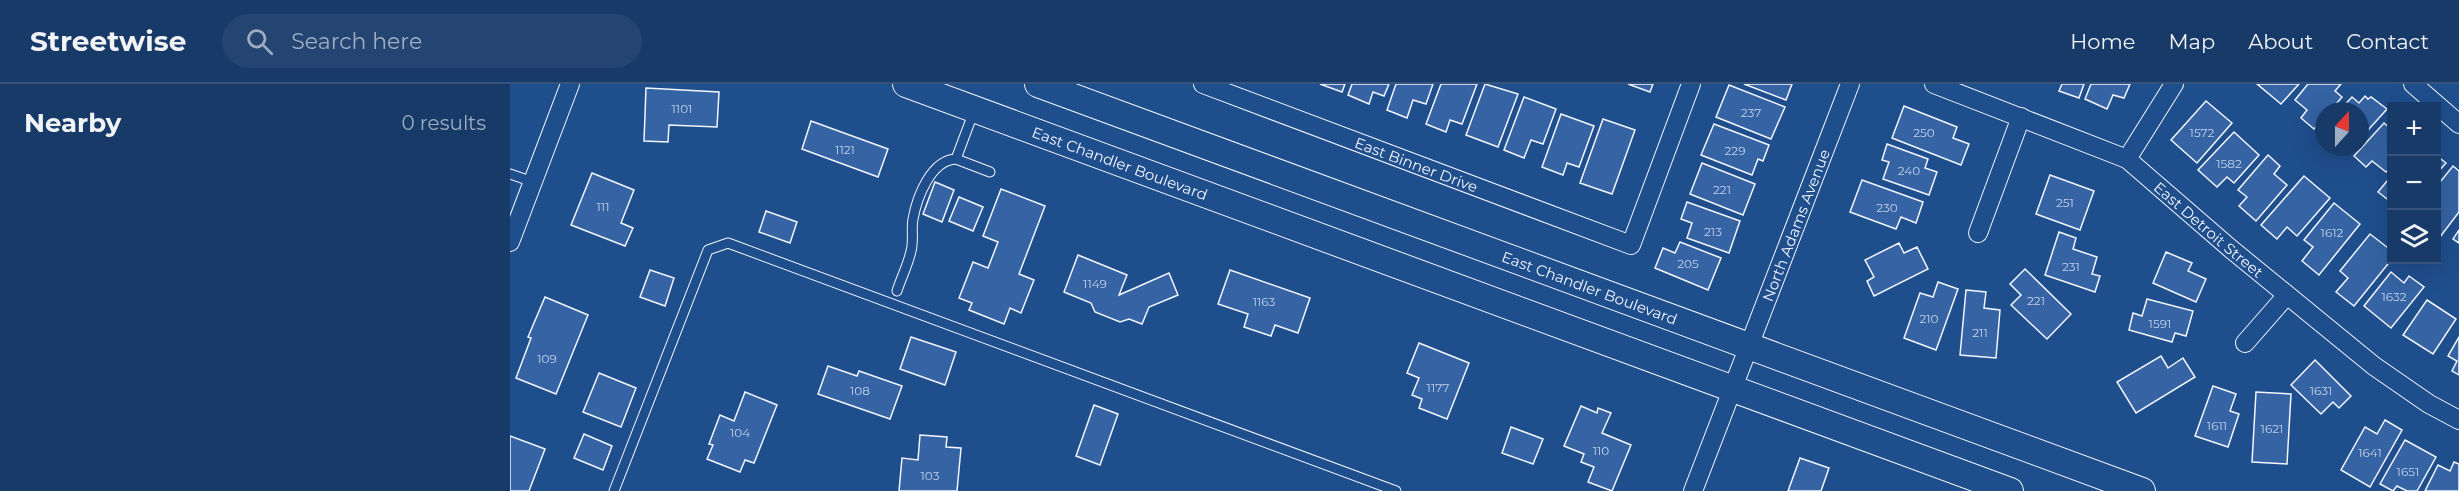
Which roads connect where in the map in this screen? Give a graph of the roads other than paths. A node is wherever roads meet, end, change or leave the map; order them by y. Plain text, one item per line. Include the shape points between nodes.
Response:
1 (570, 84) edge
2 (906, 84) edge
3 (1038, 84) edge
4 (1203, 84) edge
5 (1691, 84) edge
6 (1850, 84) edge
7 (1934, 84) edge
8 (2174, 84) edge
9 (2413, 84) edge
10 (975, 109) junction
11 (2021, 117) junction
12 (2459, 124) edge
13 (956, 159) junction
14 (2127, 159) junction
15 (990, 172) dead end
16 (510, 174) edge
17 (533, 182) junction
18 (1978, 233) dead end
19 (510, 242) edge
20 (897, 291) dead end
21 (2288, 296) junction
22 (2245, 343) dead end
23 (1741, 367) junction
24 (2459, 420) edge
25 (614, 491) edge
26 (1396, 491) edge
27 (1693, 491) edge
28 (2010, 491) edge
29 (2142, 491) edge

1 - 17 street
2 - 10 main road, East Chandler Boulevard
3 - 23 main road, East Chandler Boulevard
4 - 5 street, East Binner Drive via 1631,245
6 - 23 street, North Adams Avenue
7 - 11 street, East Detroit Street
8 - 14 street
9 - 12 street
10 - 13 lane
10 - 23 main road, East Chandler Boulevard
11 - 14 street, East Detroit Street
11 - 18 street
13 - 15 lane
13 - 20 lane via 937,166 928,177 913,219 911,252
14 - 21 street, East Detroit Street
16 - 17 lane
17 - 19 street
21 - 22 street
21 - 24 street, East Detroit Street via 2374,366
23 - 27 street, North Adams Avenue
23 - 28 main road, East Chandler Boulevard
23 - 29 main road, East Chandler Boulevard
25 - 26 lane via 708,250 728,243

